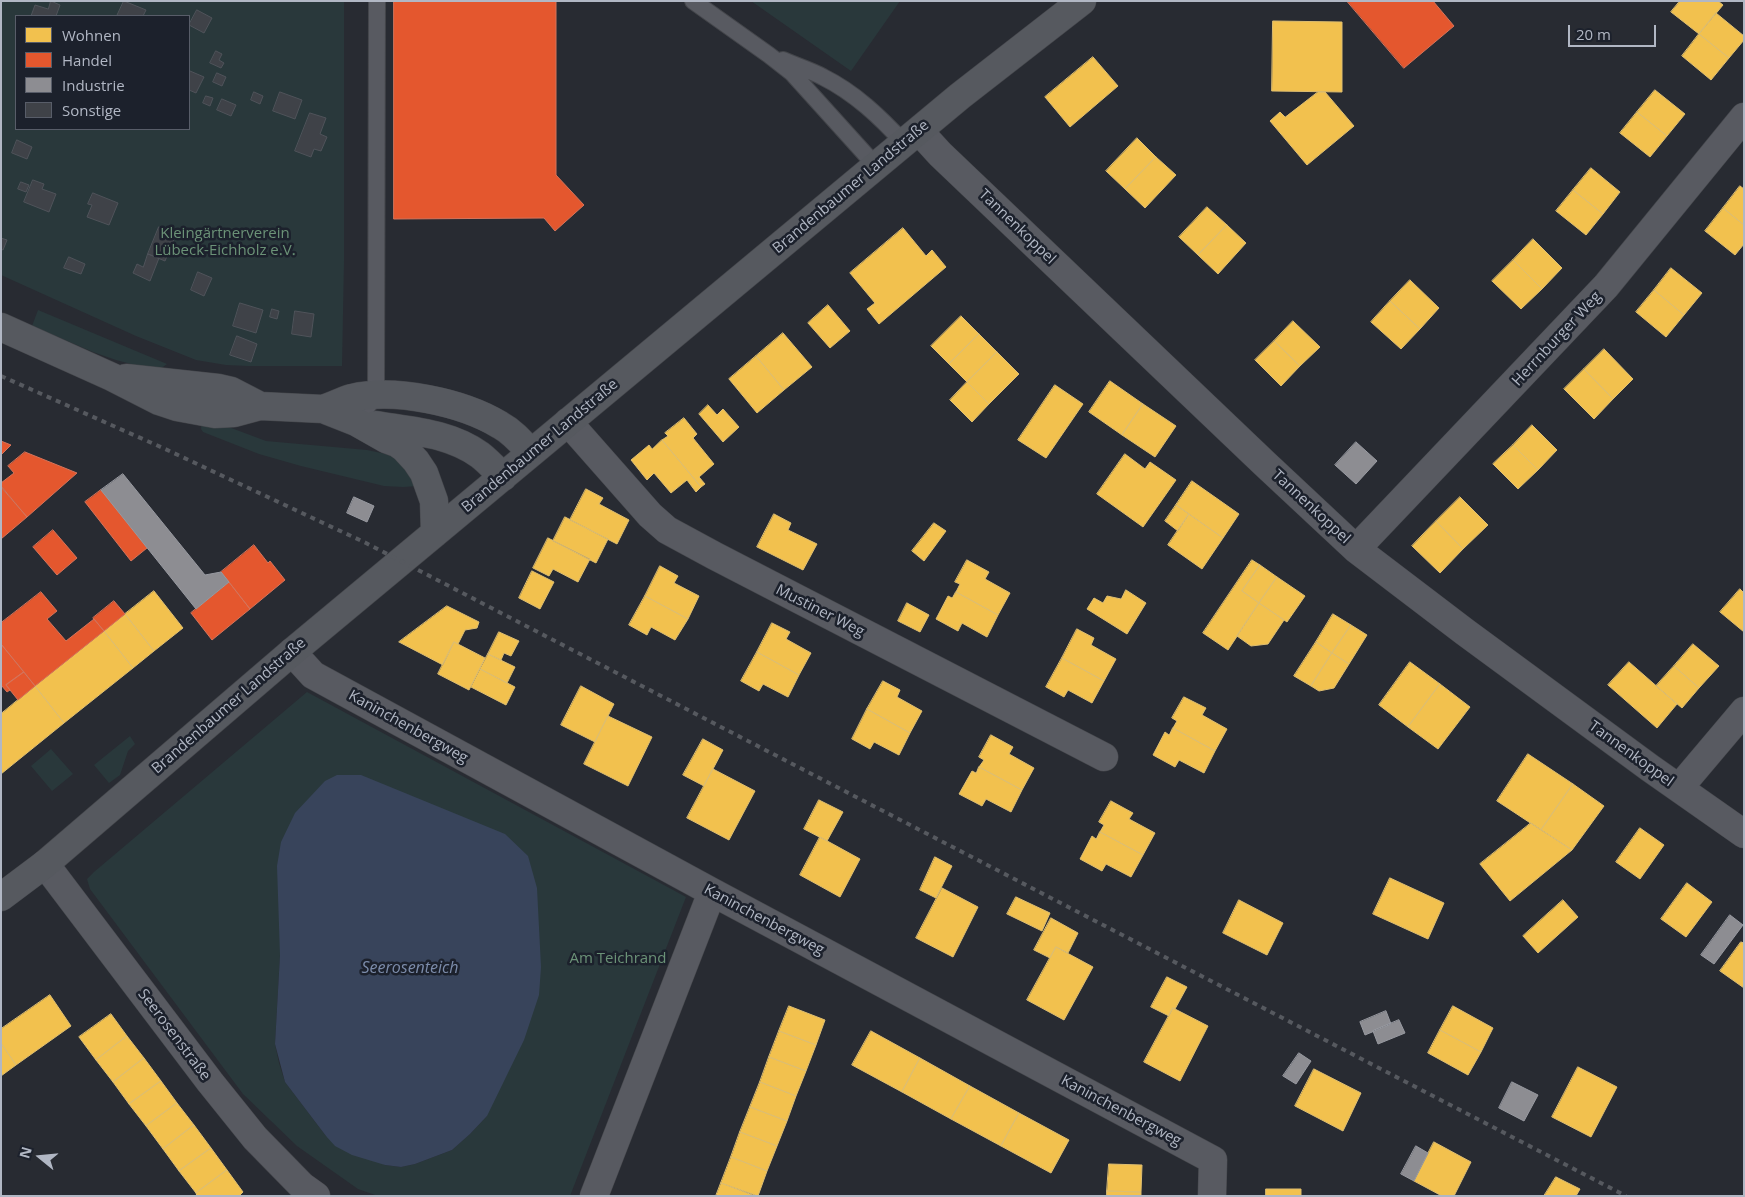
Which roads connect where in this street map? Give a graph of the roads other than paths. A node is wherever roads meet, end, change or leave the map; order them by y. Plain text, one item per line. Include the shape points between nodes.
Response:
1 (377, 1) edge
2 (693, 1) edge
3 (1082, 1) edge
4 (769, 55) junction
5 (1744, 117) edge
6 (911, 137) junction
7 (876, 166) junction
8 (1, 327) edge
9 (376, 395) junction
10 (323, 409) junction
11 (356, 422) junction
12 (568, 422) junction
13 (531, 453) junction
14 (503, 477) junction
15 (435, 533) junction
16 (1356, 548) junction
17 (292, 652) junction
18 (1744, 711) edge
19 (1104, 757) dead end
20 (1679, 788) junction
21 (1744, 834) edge
22 (45, 864) junction
23 (712, 892) junction
24 (1, 897) edge
25 (316, 1196) edge
26 (594, 1196) edge
27 (1212, 1196) edge

1 - 9 lane
2 - 4 lane
3 - 6 main road, Brandenbaumer Landstraße
4 - 6 lane via 822,76
4 - 7 lane via 792,73
5 - 16 street, Herrnburger Weg via 1606,286
6 - 7 main road, Brandenbaumer Landstraße
6 - 16 street, Tannenkoppel via 940,154
7 - 12 main road, Brandenbaumer Landstraße
8 - 10 main road via 112,377 218,388 260,406
9 - 10 main road via 351,398
9 - 11 lane
9 - 13 main road via 439,402 477,413 516,436
10 - 11 main road
11 - 14 main road via 431,434 456,442 480,455
11 - 15 main road via 397,443 416,461 434,501
12 - 13 main road, Brandenbaumer Landstraße
12 - 19 street, Mustiner Weg via 667,530
13 - 14 main road, Brandenbaumer Landstraße
14 - 15 main road, Brandenbaumer Landstraße
15 - 17 main road, Brandenbaumer Landstraße
16 - 20 street, Tannenkoppel
17 - 22 main road, Brandenbaumer Landstraße
17 - 23 street, Kaninchenbergweg via 313,675
18 - 20 street
20 - 21 street, Tannenkoppel
22 - 24 main road, Brandenbaumer Landstraße
22 - 25 street, Seerosenstraße via 255,1138
23 - 26 street
23 - 27 street, Kaninchenbergweg via 1214,1160

